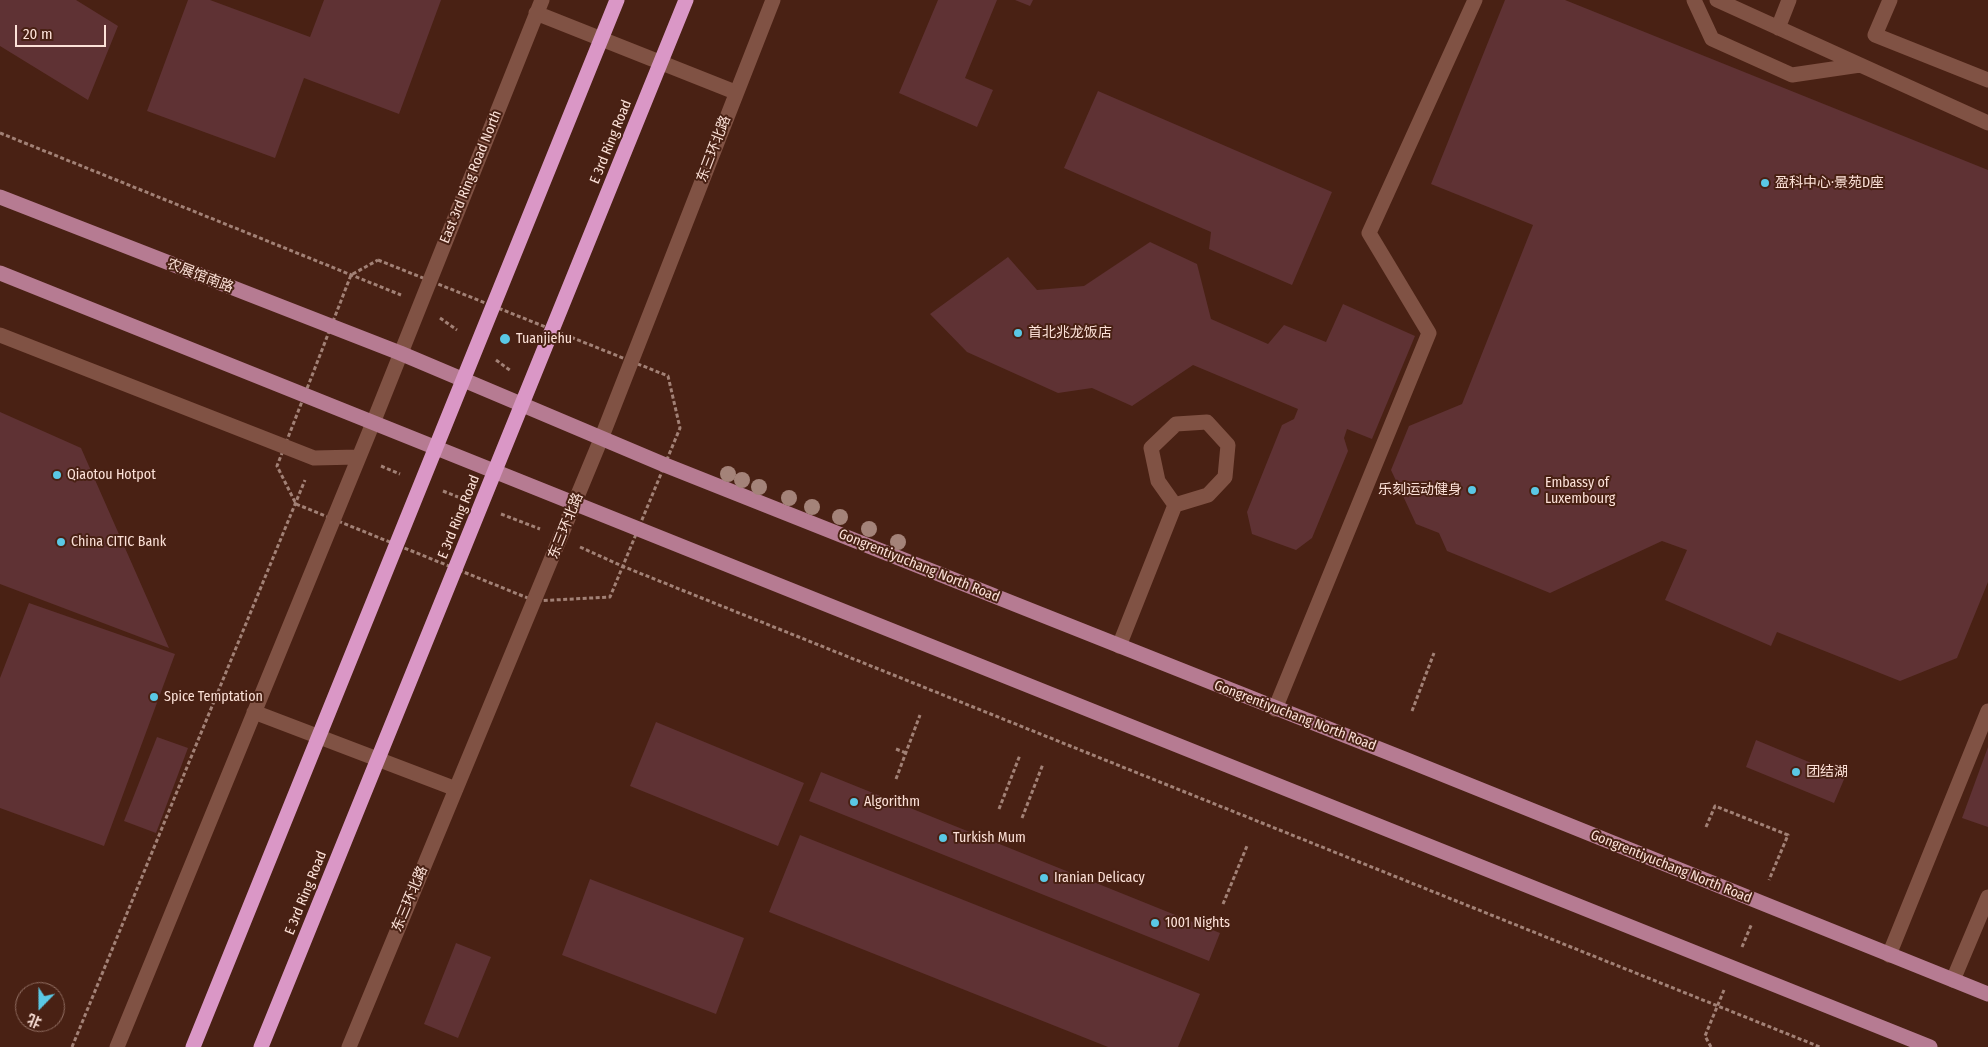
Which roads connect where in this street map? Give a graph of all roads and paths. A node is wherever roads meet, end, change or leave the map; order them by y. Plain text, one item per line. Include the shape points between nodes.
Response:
1 (617, 0) edge
2 (686, 0) edge
3 (772, 0) edge
4 (1475, 0) edge
5 (1694, 0) edge
6 (1717, 0) edge
7 (1789, 0) edge
8 (1890, 0) edge
9 (539, 7) edge
10 (1778, 28) junction
11 (1860, 65) junction
12 (1988, 80) edge
13 (735, 92) junction
14 (1988, 123) edge
15 (0, 133) edge
16 (0, 197) edge
17 (378, 260) dead end
18 (0, 273) edge
19 (429, 281) junction
20 (421, 303) junction
21 (461, 333) dead end
22 (0, 335) edge
23 (400, 353) junction
24 (492, 357) dead end
25 (632, 361) junction
26 (516, 374) dead end
27 (373, 423) junction
28 (601, 439) junction
29 (358, 457) junction
30 (314, 458) junction
31 (665, 465) junction
32 (402, 474) dead end
33 (437, 488) dead end
34 (464, 499) dead end
35 (574, 504) junction
36 (1175, 505) junction
37 (501, 514) dead end
38 (637, 528) junction
39 (561, 538) junction
40 (622, 566) junction
41 (535, 601) junction
42 (1119, 646) junction
43 (1434, 653) dead end
44 (1275, 709) junction
45 (1412, 711) dead end
46 (1988, 711) edge
47 (254, 712) junction
48 (920, 715) dead end
49 (896, 749) dead end
50 (906, 753) junction
51 (1020, 755) dead end
52 (1043, 764) dead end
53 (896, 779) dead end
54 (456, 789) junction
55 (1715, 806) dead end
56 (999, 809) dead end
57 (1022, 818) dead end
58 (1706, 827) dead end
59 (1247, 846) dead end
60 (1988, 897) edge
61 (1224, 904) dead end
62 (1889, 954) junction
63 (1953, 980) junction
64 (1988, 994) edge
65 (72, 1047) edge
66 (117, 1047) edge
67 (193, 1047) edge
68 (261, 1047) edge
69 (349, 1047) edge
70 (1820, 1047) edge
71 (1930, 1047) edge

1 - 67 highway
2 - 68 highway, E 3rd Ring Road
3 - 13 street, 东三环北路
4 - 44 street via 1369,233 1429,333
5 - 11 street via 1712,39 1792,75
6 - 10 street
7 - 10 street
8 - 12 street via 1875,35
9 - 13 street
9 - 19 street, East 3rd Ring Road North
10 - 11 street
11 - 14 street
13 - 25 street, 东三环北路
15 - 20 path
16 - 23 main road, 农展馆南路
17 - 19 path
18 - 27 main road
19 - 20 street, East 3rd Ring Road North
19 - 25 path
20 - 21 path
20 - 23 street, East 3rd Ring Road North
22 - 30 street
23 - 27 street, East 3rd Ring Road North
23 - 28 main road, 农展馆南路
24 - 26 path
25 - 28 street, 东三环北路
25 - 31 path via 668,376 680,428
27 - 29 street
27 - 35 main road
28 - 31 main road, Gongrentiyuchang North Road
28 - 35 street, 东三环北路
29 - 30 street
29 - 32 path
29 - 47 street
30 - 65 path
31 - 38 path
31 - 42 main road, Gongrentiyuchang North Road
33 - 34 path
35 - 38 main road
35 - 39 street, 东三环北路
36 - 36 street via 1208,495 1225,477 1228,445 1207,422 1176,424 1151,448 1158,481
36 - 42 street
37 - 39 path
38 - 40 path
38 - 71 main road
39 - 40 path
39 - 41 street, 东三环北路
40 - 41 path via 610,597
40 - 70 path
41 - 54 street, 东三环北路
42 - 44 main road, Gongrentiyuchang North Road
43 - 45 path
44 - 62 main road, Gongrentiyuchang North Road
46 - 62 street
47 - 54 street
47 - 66 street
48 - 50 path
49 - 50 path
50 - 53 path
51 - 56 path
52 - 57 path
54 - 69 street, 东三环北路
55 - 58 path
59 - 61 path
60 - 63 street
62 - 63 main road, Gongrentiyuchang North Road
63 - 64 main road, Gongrentiyuchang North Road

